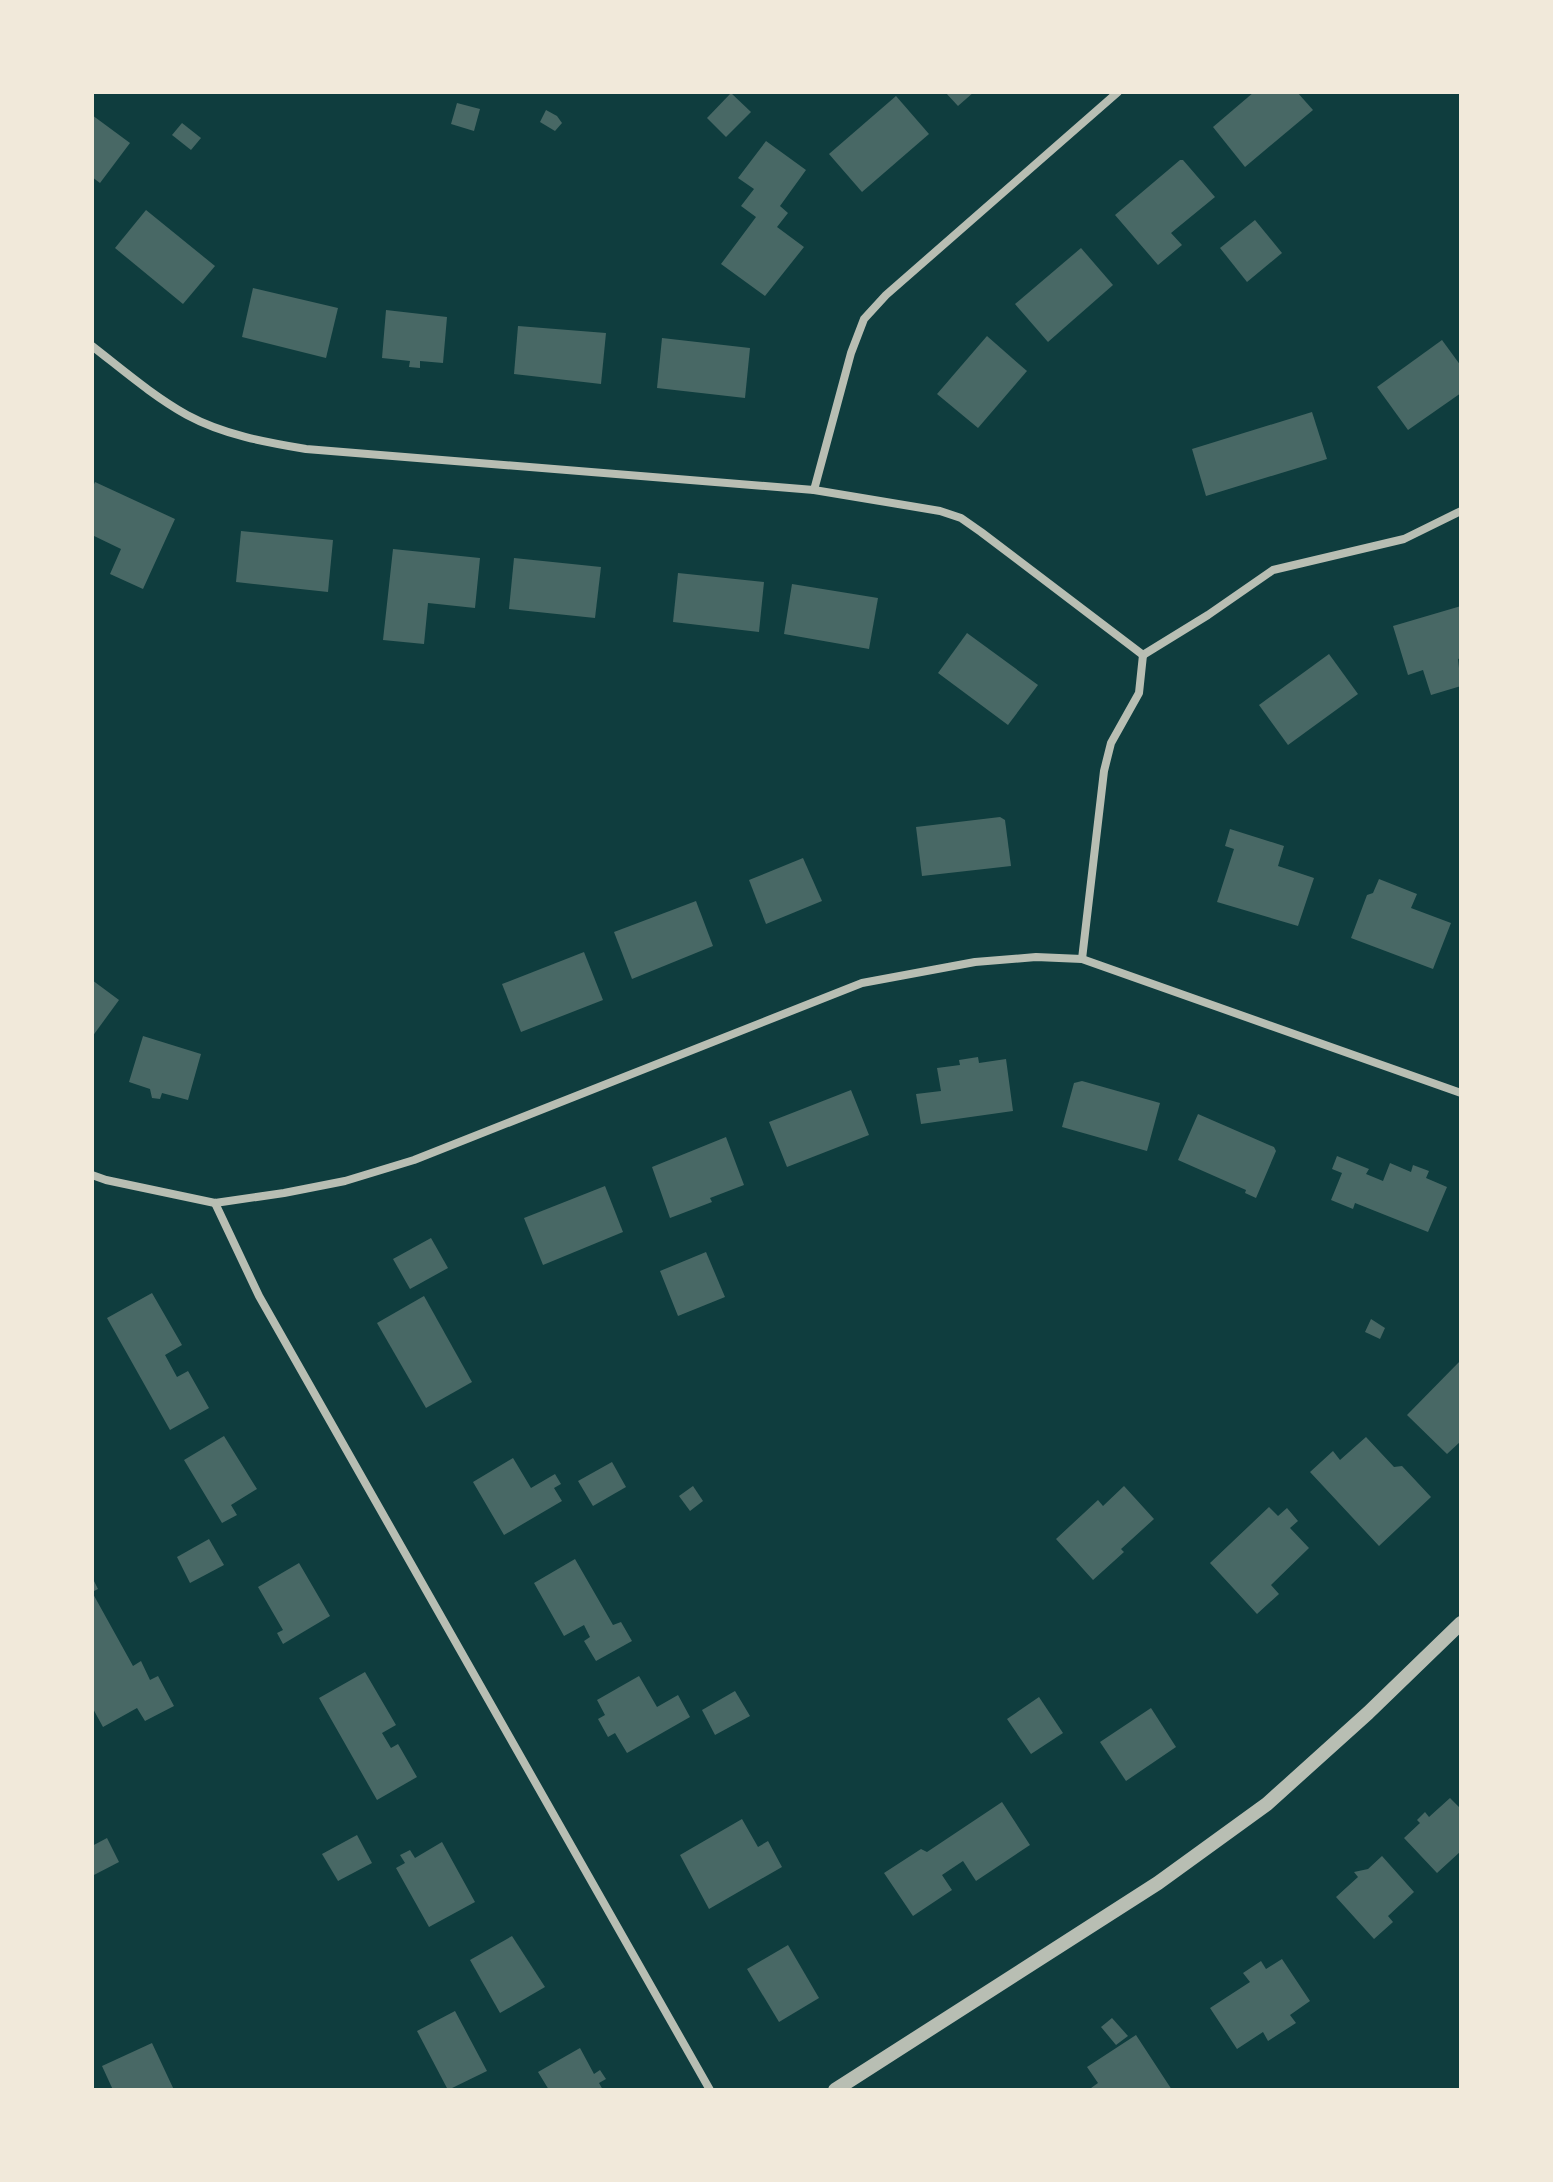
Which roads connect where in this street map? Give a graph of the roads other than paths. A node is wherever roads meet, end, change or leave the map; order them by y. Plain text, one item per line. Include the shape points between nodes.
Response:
1 (1118, 92) edge
2 (92, 346) edge
3 (814, 490) junction
4 (1461, 511) edge
5 (1143, 655) junction
6 (1082, 959) junction
7 (1461, 1093) edge
8 (92, 1175) edge
9 (215, 1203) junction
10 (1461, 1623) edge
11 (710, 2090) edge
12 (835, 2090) edge

1 - 3 street via 864,319
2 - 3 street via 188,415 253,440 306,449
3 - 5 street via 961,518
4 - 5 street via 1404,539 1273,570
5 - 6 street via 1139,693 1111,743 1104,771
6 - 7 street
6 - 9 street via 975,962 862,983 414,1160 345,1181
8 - 9 street
9 - 11 street via 267,1310
10 - 12 street via 1267,1804 1158,1883

